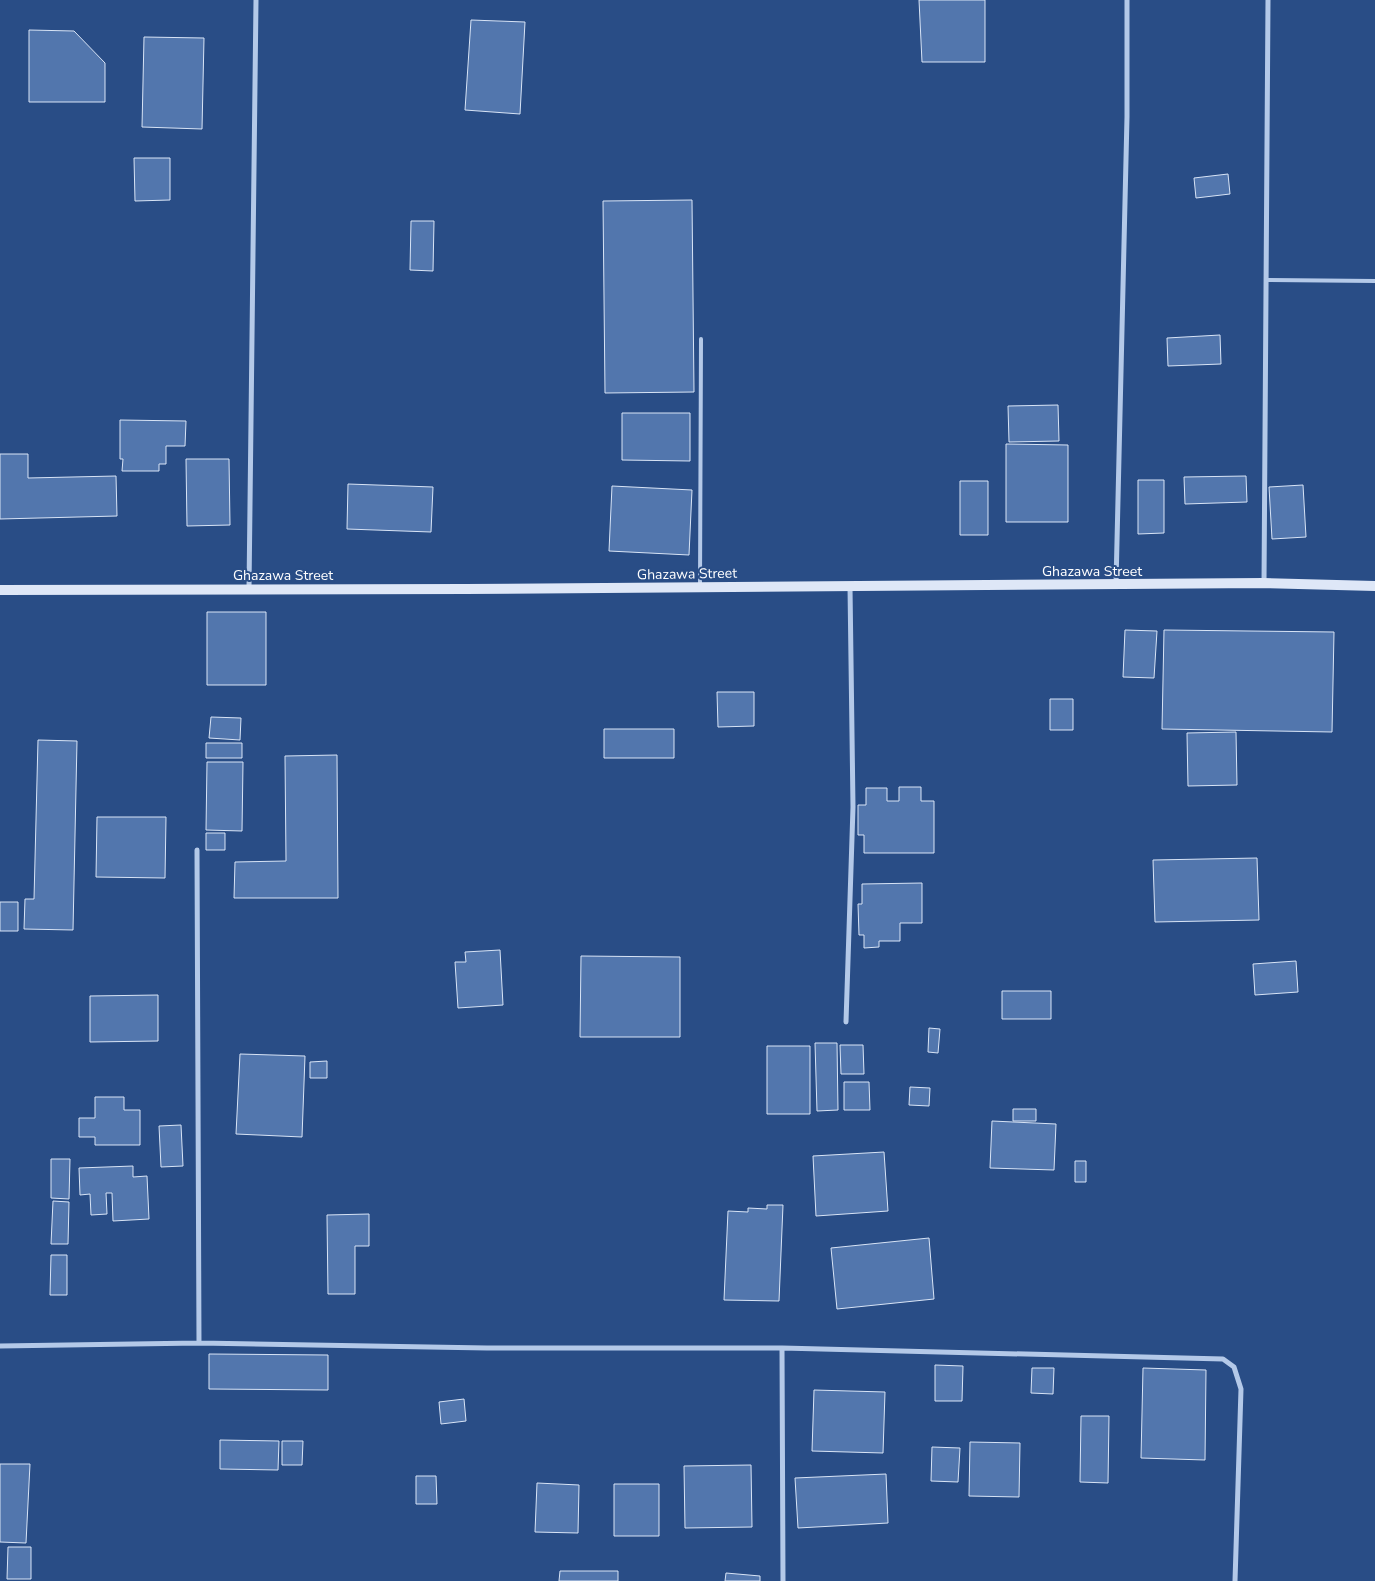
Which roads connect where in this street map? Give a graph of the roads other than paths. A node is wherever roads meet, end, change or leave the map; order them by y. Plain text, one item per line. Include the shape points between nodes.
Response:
1 (256, 0) edge
2 (1127, 0) edge
3 (1268, 0) edge
4 (1266, 280) junction
5 (1375, 281) edge
6 (701, 339) dead end
7 (1264, 583) junction
8 (1116, 584) junction
9 (1375, 586) edge
10 (850, 587) junction
11 (700, 588) junction
12 (249, 589) junction
13 (0, 590) edge
14 (197, 850) dead end
15 (846, 1022) dead end
16 (199, 1343) junction
17 (0, 1346) edge
18 (782, 1348) junction
19 (783, 1581) edge
20 (1235, 1581) edge

1 - 12 street
2 - 8 street
3 - 4 street
4 - 5 lane
4 - 7 street
6 - 11 lane
7 - 8 main road, Ghazawa Street
7 - 9 main road, Ghazawa Street
8 - 10 main road, Ghazawa Street
10 - 11 main road, Ghazawa Street
10 - 15 street via 853,807
11 - 12 main road, Ghazawa Street
12 - 13 main road, Ghazawa Street
14 - 16 street
16 - 17 street
16 - 18 street via 486,1348
18 - 19 street
18 - 20 street via 1223,1359 1234,1366 1242,1389

